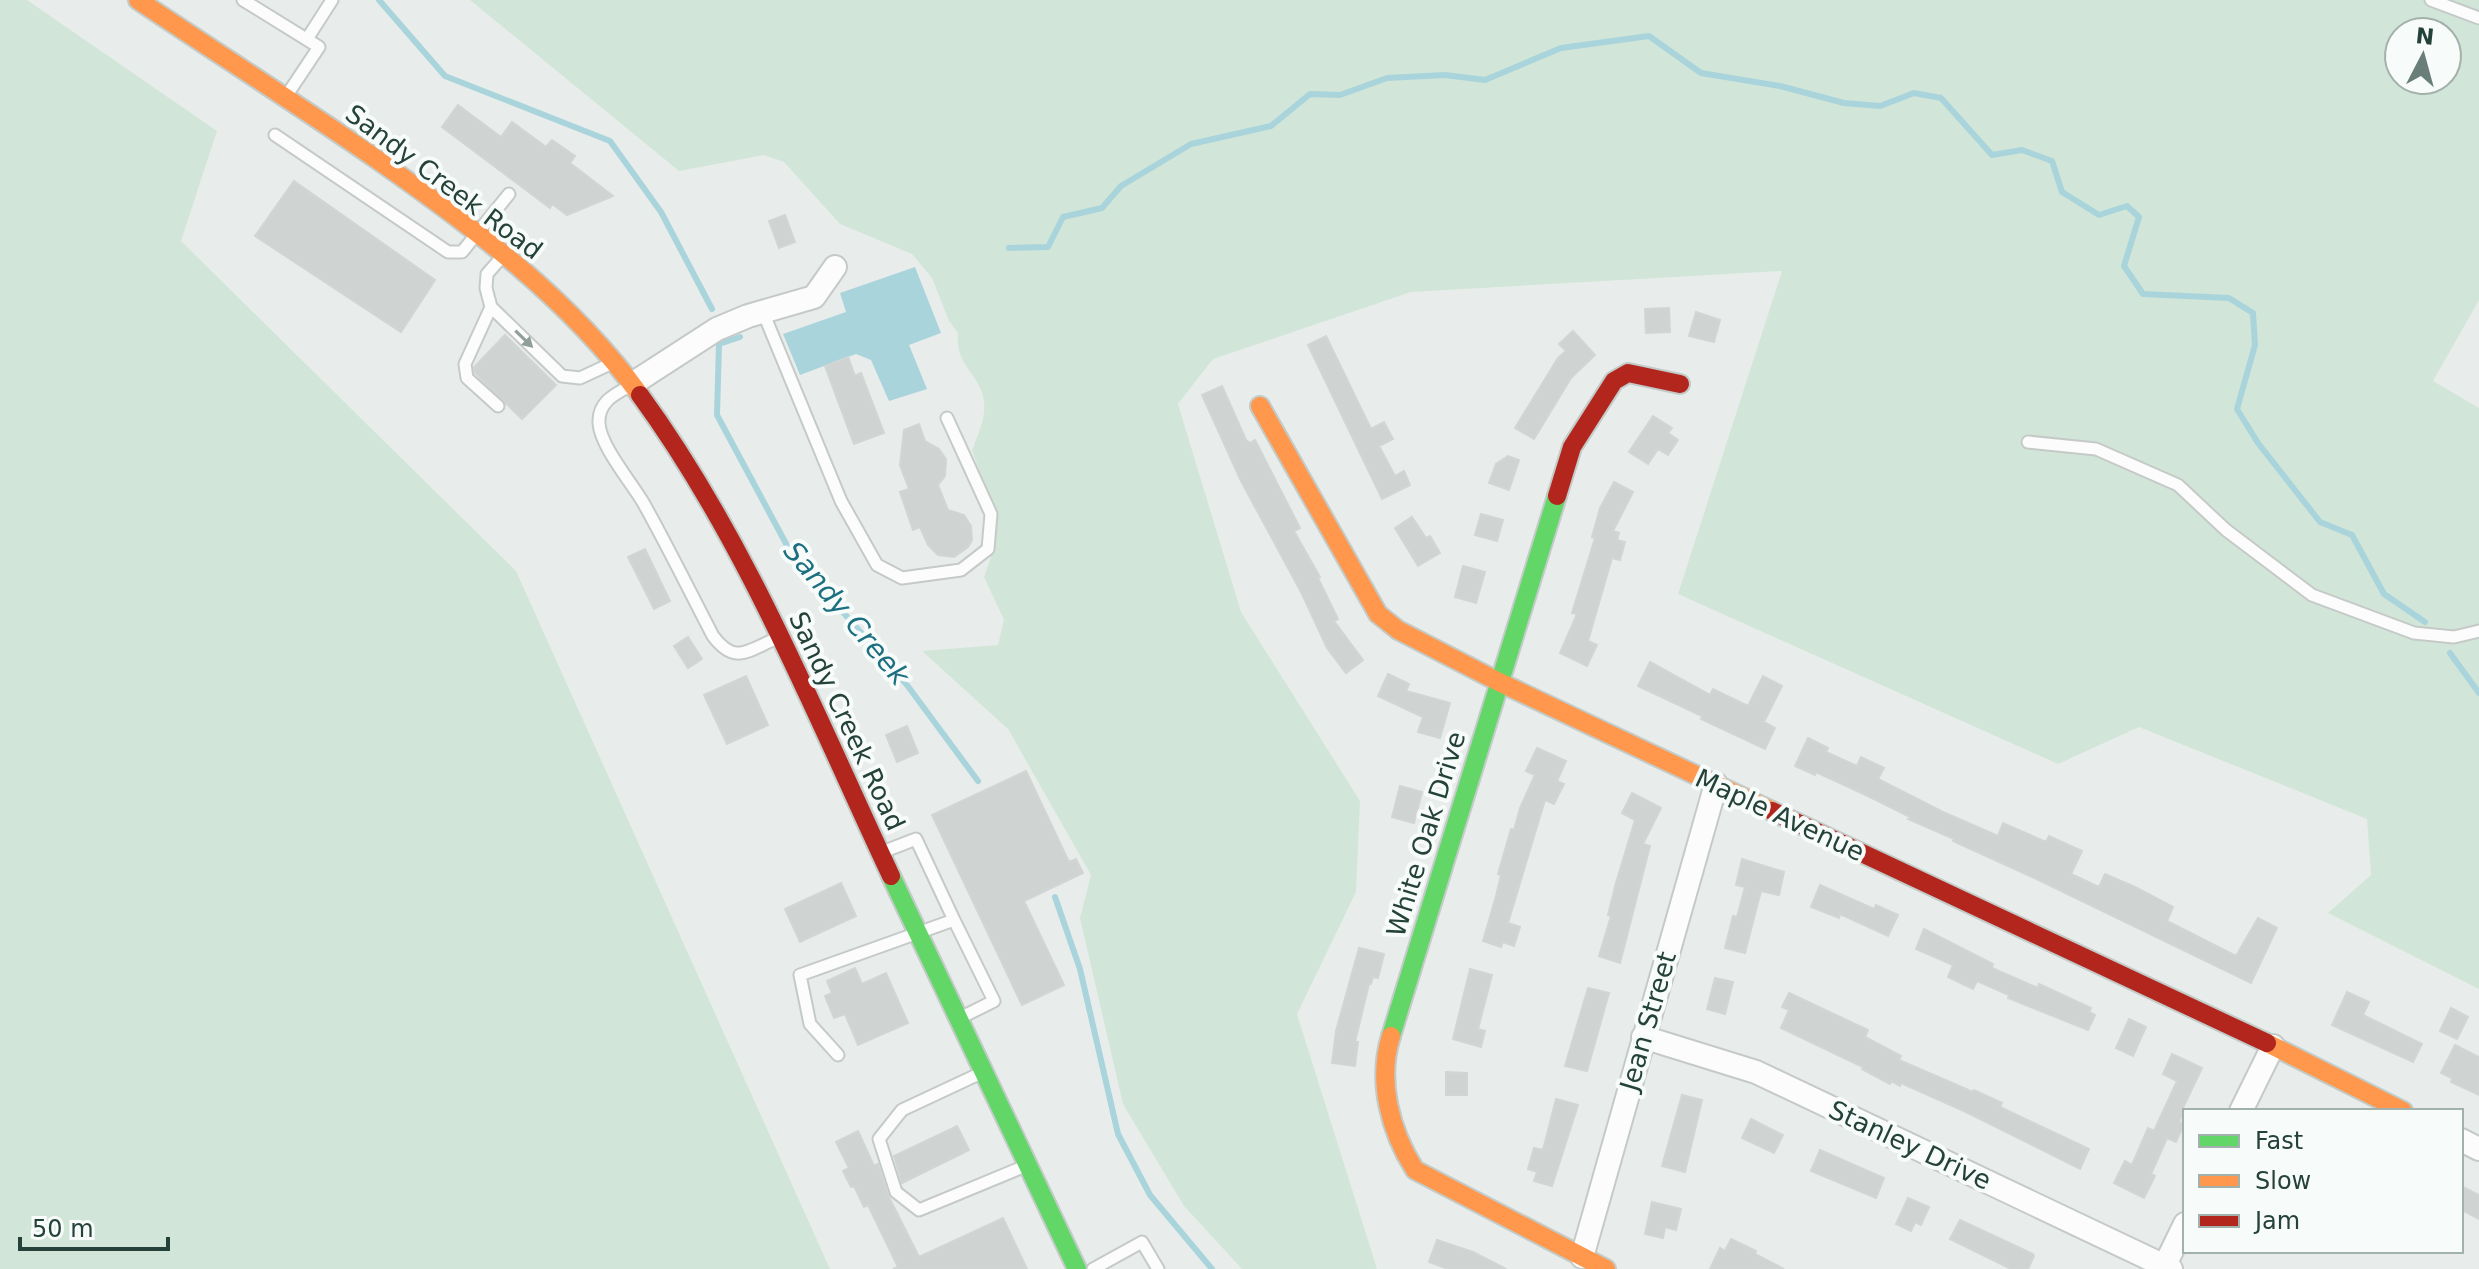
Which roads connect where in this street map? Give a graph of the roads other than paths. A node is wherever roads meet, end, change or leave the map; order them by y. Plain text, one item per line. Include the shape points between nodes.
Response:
1 (243, 0) edge
2 (332, 0) edge
3 (2431, 0) edge
4 (146, 2) edge
5 (2479, 18) edge
6 (307, 39) junction
7 (285, 98) junction
8 (275, 135) dead end
9 (509, 194) dead end
10 (478, 234) junction
11 (504, 254) junction
12 (835, 267) dead end
13 (491, 307) junction
14 (763, 312) junction
15 (613, 363) junction
16 (632, 384) junction
17 (1680, 384) dead end
18 (498, 406) dead end
19 (1260, 406) dead end
20 (947, 418) dead end
21 (2028, 442) dead end
22 (2479, 631) edge
23 (778, 637) junction
24 (1499, 682) junction
25 (1716, 784) junction
26 (880, 852) junction
27 (954, 920) junction
28 (919, 934) junction
29 (958, 1018) junction
30 (1643, 1037) junction
31 (2273, 1046) junction
32 (838, 1055) dead end
33 (984, 1072) junction
34 (2242, 1109) edge
35 (2399, 1109) edge
36 (1028, 1165) junction
37 (2183, 1229) edge
38 (1582, 1257) junction
39 (2166, 1268) edge
40 (1077, 1269) edge
41 (1093, 1269) edge
42 (1158, 1269) edge
43 (1606, 1269) edge

1 - 6 lane
2 - 6 lane
3 - 5 lane
4 - 7 street, Sandy Creek Road
6 - 7 lane via 319,47
7 - 10 street, Sandy Creek Road
8 - 10 lane via 448,252 462,252
9 - 10 lane
10 - 11 street, Sandy Creek Road
11 - 13 lane via 487,274
11 - 15 street, Sandy Creek Road
12 - 14 street via 814,297
13 -> 15 lane via 562,376 580,378
13 - 18 lane via 465,364 467,378
14 - 16 street via 717,329
14 - 20 lane via 841,501 877,565 902,578 961,570 988,549 991,514
15 - 16 street, Sandy Creek Road
16 - 23 street, Sandy Creek Road via 738,551
16 - 23 lane via 602,406 603,438 713,636 731,654
17 - 24 street, White Oak Drive via 1628,373 1614,381 1572,447
19 - 24 street, Maple Avenue via 1378,614 1398,630
21 - 22 lane via 2096,449 2178,485 2226,530 2312,595 2414,633 2454,637
23 - 26 street, Sandy Creek Road
24 - 25 street, Maple Avenue
24 - 38 street, White Oak Drive via 1386,1053 1385,1090 1401,1151 1415,1170
25 - 30 street, Jean Street
25 - 31 street, Maple Avenue
26 - 27 lane via 916,839
26 - 28 street, Sandy Creek Road
27 - 28 lane
27 - 29 lane via 994,1001
28 - 29 street, Sandy Creek Road
28 - 32 lane via 800,975 810,1024
29 - 33 street, Sandy Creek Road
30 - 38 street, Jean Street
30 - 39 street, Stanley Drive via 1756,1072
31 - 34 street
31 - 35 street, Maple Avenue
33 - 36 street, Sandy Creek Road
33 - 36 lane via 902,1110 879,1139 896,1192 919,1210
36 - 40 street, Sandy Creek Road
37 - 39 street
38 - 43 street, White Oak Drive
41 - 42 lane via 1142,1242

